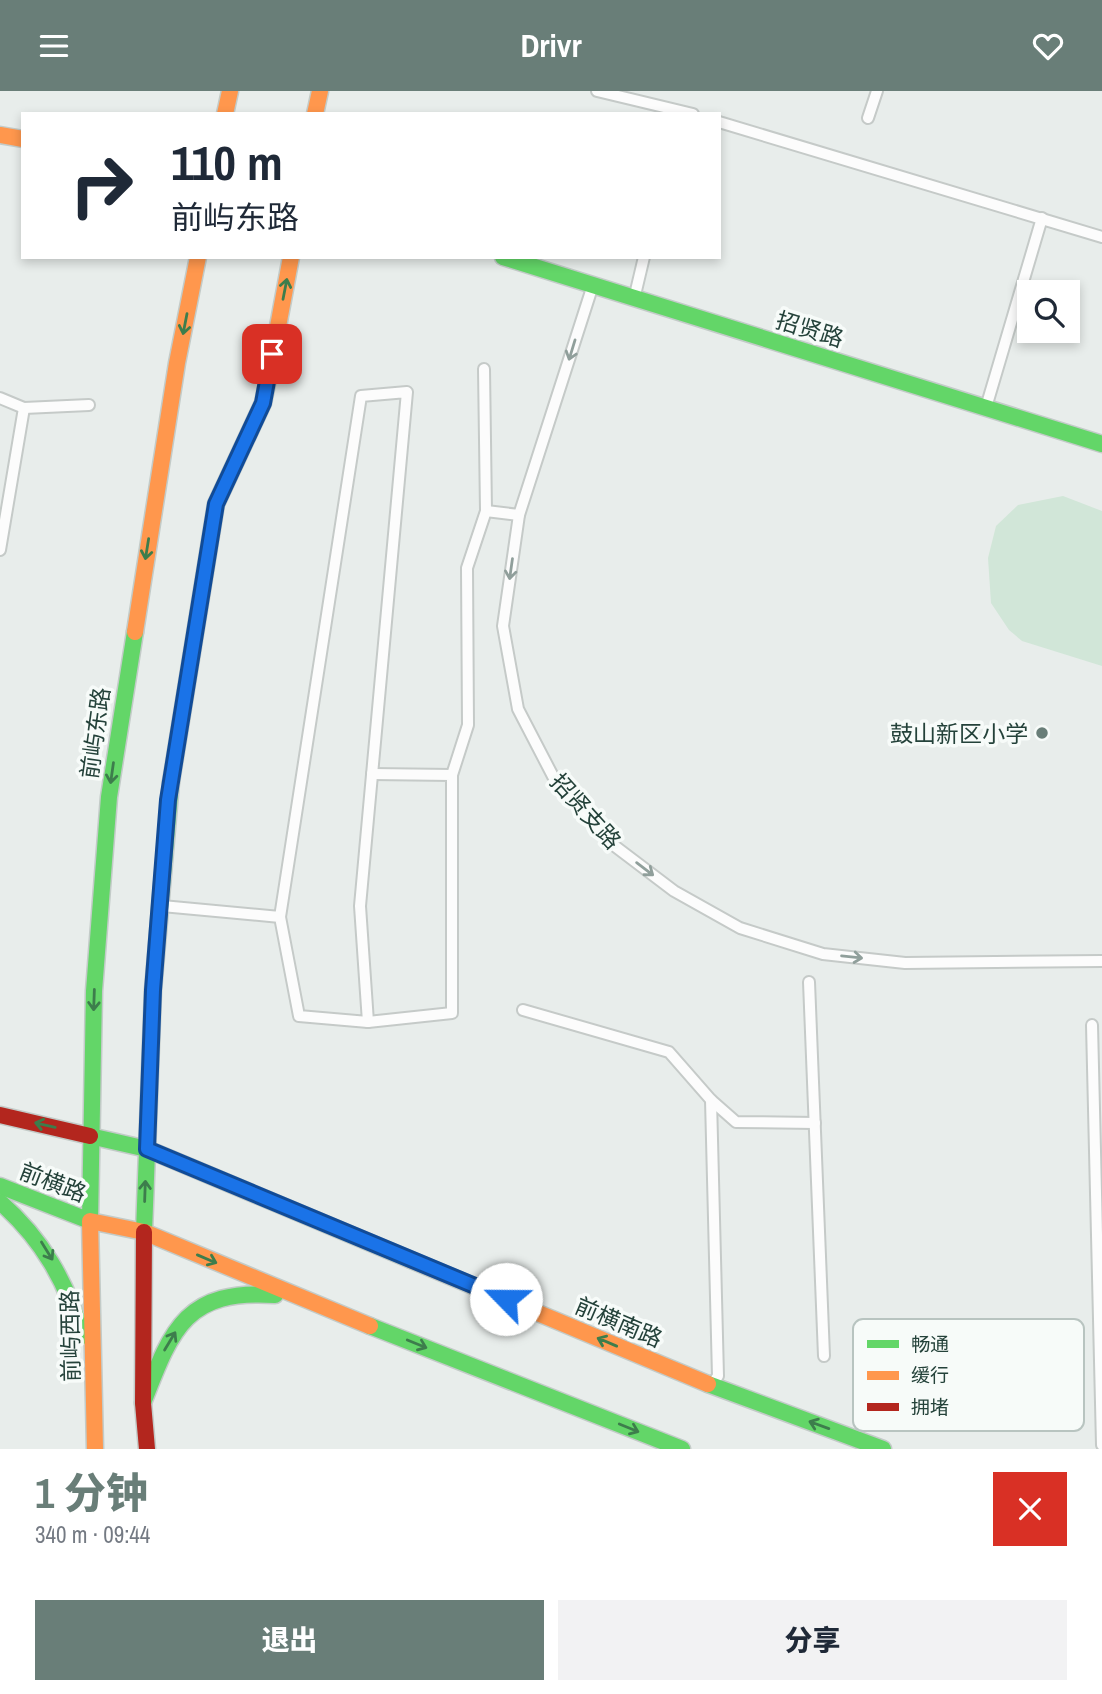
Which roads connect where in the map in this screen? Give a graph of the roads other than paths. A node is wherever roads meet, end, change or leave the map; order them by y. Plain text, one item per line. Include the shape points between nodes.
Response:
1 (229, 91) edge
2 (320, 91) edge
3 (597, 91) edge
4 (877, 91) edge
5 (677, 111) edge
6 (225, 112) edge
7 (315, 112) edge
8 (868, 118) dead end
9 (721, 123) edge
10 (0, 135) edge
11 (21, 139) edge
12 (1042, 218) junction
13 (1102, 237) edge
14 (198, 259) edge
15 (290, 259) edge
16 (509, 259) edge
17 (644, 259) edge
18 (593, 285) junction
19 (634, 298) junction
20 (484, 369) dead end
21 (0, 398) edge
22 (89, 405) dead end
23 (986, 407) junction
24 (24, 408) junction
25 (1102, 444) edge
26 (486, 512) junction
27 (519, 515) junction
28 (0, 550) edge
29 (372, 774) junction
30 (452, 775) junction
31 (159, 906) junction
32 (280, 917) junction
33 (1102, 961) edge
34 (809, 982) dead end
35 (523, 1010) dead end
36 (368, 1022) junction
37 (1092, 1025) dead end
38 (711, 1100) junction
39 (0, 1115) edge
40 (815, 1123) junction
41 (90, 1136) junction
42 (147, 1149) junction
43 (1099, 1177) edge
44 (0, 1186) edge
45 (0, 1202) edge
46 (90, 1221) junction
47 (144, 1233) junction
48 (302, 1299) junction
49 (824, 1356) dead end
50 (711, 1385) junction
51 (143, 1403) junction
52 (1102, 1445) edge
53 (94, 1449) edge
54 (147, 1449) edge
55 (682, 1449) edge
56 (883, 1449) edge

1 - 6 main road
2 - 7 main road
3 - 5 lane
4 - 8 lane
9 - 12 lane
10 - 11 main road
12 - 13 lane
12 - 23 lane
14 -> 41 main road, 前屿东路 via 109,797 94,991
31 -> 15 main road via 168,800 216,504 263,403
16 - 18 main road, 招贤路
17 - 19 lane
18 - 19 main road, 招贤路
18 -> 27 lane, 招贤支路
19 - 23 main road, 招贤路
20 - 26 lane
21 - 24 lane
22 - 24 lane
23 - 25 main road, 招贤路
24 - 28 lane
26 - 27 lane
26 - 30 lane via 467,568 468,725
27 -> 33 lane, 招贤支路 via 503,626 518,709 558,786 612,844 674,891 740,928 822,954 905,963
29 - 30 lane
29 - 32 lane via 407,392 361,396
29 - 36 lane via 360,906
30 - 36 lane via 452,1013
31 - 32 lane
31 - 42 main road
32 - 36 lane via 299,1016
34 - 40 lane
35 - 38 lane via 669,1052
37 - 43 lane
38 - 40 lane via 736,1122
38 - 50 lane via 718,1376
41 -> 39 main road
40 - 49 lane
41 - 42 main road, 前横南路
41 - 46 main road, 前屿东路
47 -> 42 main road
50 -> 42 main road, 前横南路
43 - 52 lane
44 - 46 main road, 前横路
45 -> 53 main road via 38,1238 75,1309 84,1345
46 - 47 main road, 前横路
46 - 53 main road, 前屿西路
47 -> 48 main road
47 - 51 main road
51 -> 48 main road via 172,1336 206,1301 233,1293
48 -> 55 main road
56 -> 50 main road, 前横南路
51 - 54 main road

